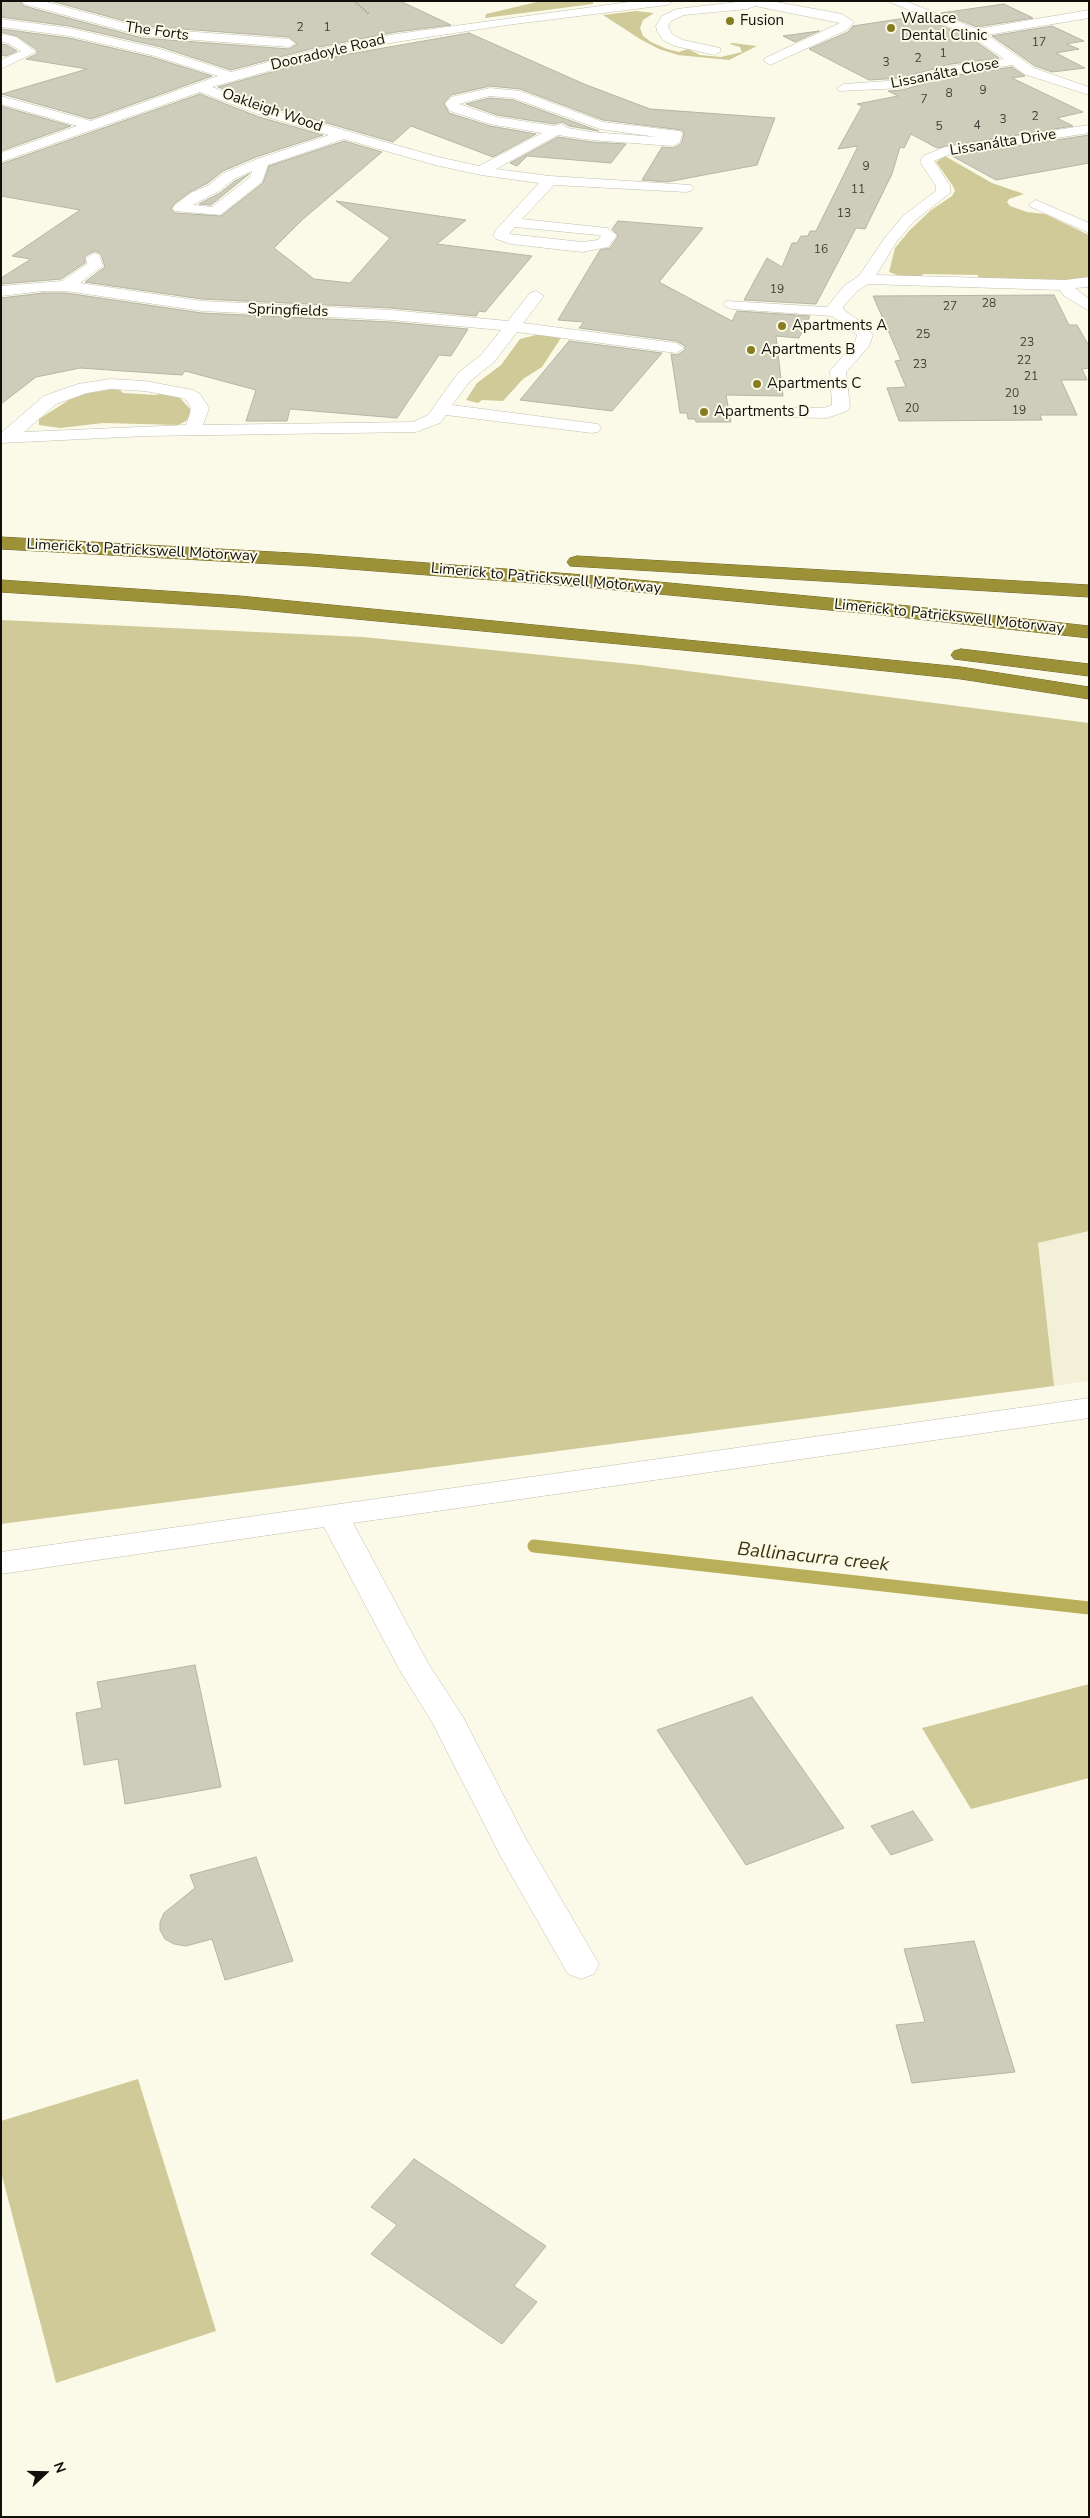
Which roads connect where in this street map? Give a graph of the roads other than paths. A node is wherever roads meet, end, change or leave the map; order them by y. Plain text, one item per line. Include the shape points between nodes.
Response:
1 (28, 1) edge
2 (666, 1) edge
3 (893, 1) edge
4 (756, 2) edge
5 (638, 3) edge
6 (939, 4) dead end
7 (914, 11) junction
8 (1089, 14) edge
9 (1, 22) edge
10 (976, 33) junction
11 (1, 38) edge
12 (289, 43) dead end
13 (715, 51) dead end
14 (770, 61) dead end
15 (1015, 61) junction
16 (1, 65) edge
17 (231, 76) junction
18 (1089, 78) edge
19 (1067, 82) junction
20 (202, 88) junction
21 (844, 88) dead end
22 (1089, 91) edge
23 (1, 100) edge
24 (578, 118) junction
25 (92, 126) junction
26 (1089, 129) edge
27 (557, 130) junction
28 (342, 135) junction
29 (1, 158) edge
30 (262, 162) junction
31 (481, 171) junction
32 (550, 180) junction
33 (686, 188) dead end
34 (1036, 204) dead end
35 (511, 222) junction
36 (1089, 229) edge
37 (94, 258) dead end
38 (865, 279) junction
39 (1089, 282) edge
40 (1065, 285) junction
41 (66, 286) junction
42 (1, 291) edge
43 (536, 296) dead end
44 (732, 304) dead end
45 (1089, 306) edge
46 (836, 312) junction
47 (511, 326) junction
48 (676, 348) dead end
49 (442, 409) junction
50 (778, 413) dead end
51 (592, 428) dead end
52 (192, 430) junction
53 (4, 438) edge
54 (1, 531) edge
55 (1, 543) edge
56 (1, 582) edge
57 (1, 586) edge
58 (1089, 590) edge
59 (1089, 632) edge
60 (1089, 670) edge
61 (1089, 693) edge
62 (1089, 1408) edge
63 (334, 1517) junction
64 (1, 1563) edge
65 (581, 1964) dead end

1 - 12 street, The Forts via 142,32
2 - 5 street, Dooradoyle Road
3 - 7 street
4 - 13 street via 681,12 666,19 662,26 667,37 679,43
4 - 14 street via 842,18 848,22
5 - 17 street, Dooradoyle Road via 396,38 314,54
6 - 7 street
7 - 10 street
8 - 10 street
9 - 17 street via 69,32 155,52
10 - 15 street
11 - 16 street via 12,40 30,52
15 - 19 street via 1029,71
15 - 21 street, Lissanálta Close via 952,70 902,84
17 - 20 street, Dooradoyle Road
18 - 19 street
19 - 22 street
20 - 25 street, Dooradoyle Road
20 - 28 street, Oakleigh Wood via 265,112
23 - 25 street
24 - 27 street
24 - 27 street via 626,130 675,134 673,142
24 - 27 street via 515,94 490,92 456,100 452,104 455,108 495,121
25 - 29 street, Dooradoyle Road
26 - 38 street, Lissanálta Drive via 945,151 928,159 943,186 943,193 909,218
27 - 31 street
28 - 30 street, Oakleigh Wood
28 - 31 street, Oakleigh Wood
30 - 30 street, Oakleigh Wood via 229,176 180,208 216,212 257,179
31 - 32 street, Oakleigh Wood
32 - 33 street, Oakleigh Wood
32 - 35 street
34 - 36 street
35 - 35 street via 501,233 511,239 591,247 603,244 609,235 594,229
37 - 41 street via 96,266
38 - 40 street
38 - 46 street, Lissanálta Drive via 839,299
39 - 40 street
40 - 45 street via 1069,292
41 - 42 street, Springfields
41 - 47 street, Springfields via 202,306 373,314
43 - 47 street
44 - 46 street
46 - 50 street via 865,335 859,348 838,371 836,380 841,407 827,413
47 - 48 street, Springfields
47 - 49 street via 477,369 464,377
49 - 51 street
49 - 52 street via 426,424 405,429
52 - 53 street
52 - 53 street via 200,408 188,394 146,386 110,384 84,388 50,400
54 - 58 highway
55 - 59 highway, Limerick to Patrickswell Motorway via 310,560 584,581
56 - 60 highway via 497,610
57 - 61 highway via 240,602 735,648 961,674
62 - 63 street
63 - 64 street
63 - 65 street via 415,1669 446,1717 513,1847

